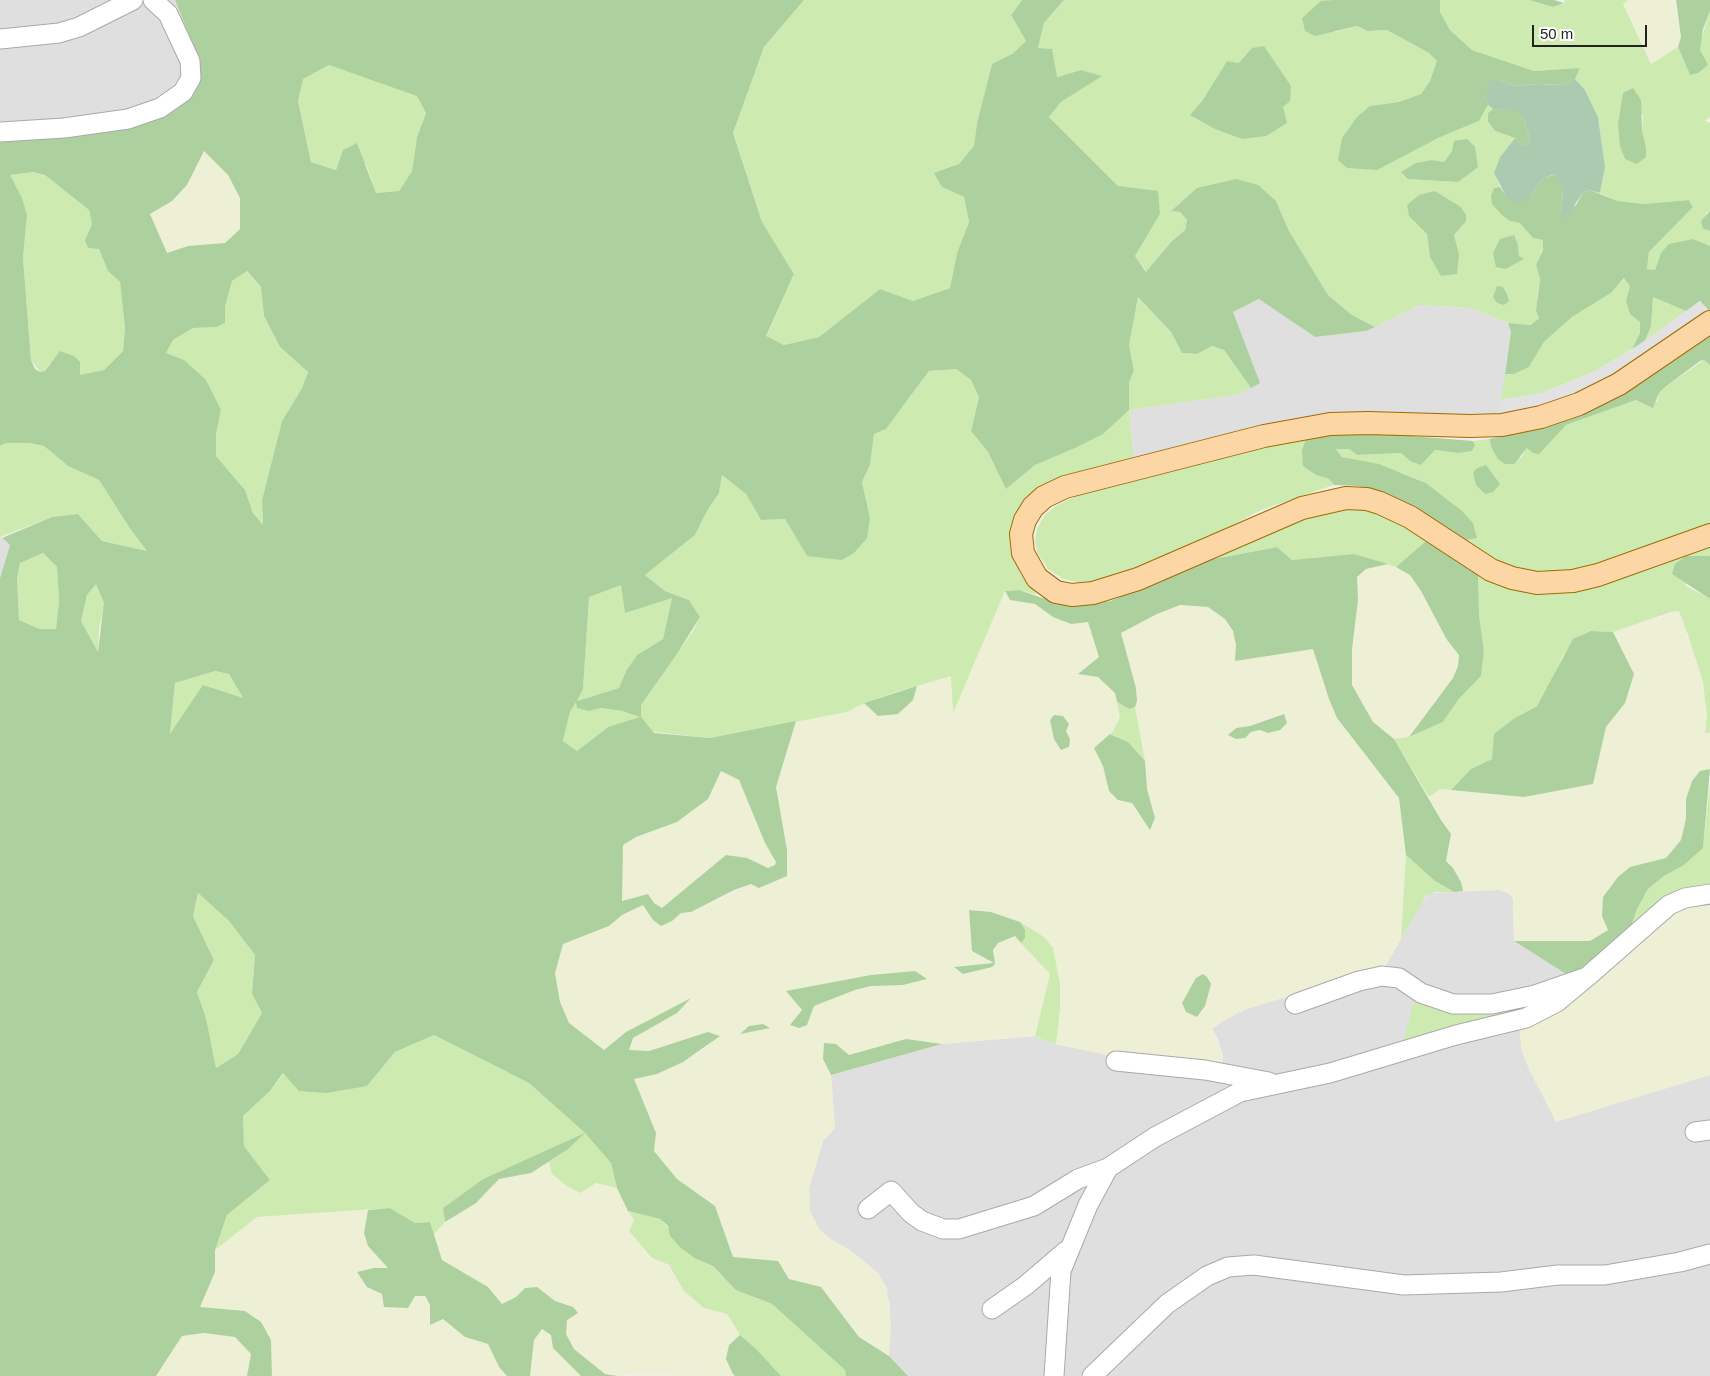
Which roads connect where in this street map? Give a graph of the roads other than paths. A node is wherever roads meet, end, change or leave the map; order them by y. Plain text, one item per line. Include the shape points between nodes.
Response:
1 (133, 0) edge
2 (153, 0) edge
3 (0, 39) edge
4 (0, 132) edge
5 (1710, 322) edge
6 (1710, 535) edge
7 (1710, 894) edge
8 (1587, 977) junction
9 (1295, 1004) dead end
10 (1116, 1061) dead end
11 (1278, 1084) junction
12 (1108, 1168) junction
13 (868, 1209) dead end
14 (1068, 1250) junction
15 (1710, 1254) edge
16 (992, 1309) dead end
17 (1054, 1376) edge
18 (1092, 1376) edge

1 - 3 street via 79,27 59,33
2 - 4 street via 168,14 190,61 191,78 183,92 160,108 128,119 56,129
5 - 6 main road via 1619,384 1579,404 1541,417 1502,425 1330,424 1264,436 1065,487 1033,507 1021,534 1023,553 1038,578 1056,592 1072,595 1092,593 1138,579 1302,508 1346,498 1367,499 1386,506 1410,517 1491,570 1537,582 1565,582 1598,575
7 - 8 street via 1685,898 1669,905
8 - 9 street via 1521,999 1463,1005 1438,1001 1399,978 1382,976
8 - 11 street via 1557,1002 1526,1018 1456,1035 1330,1074
10 - 11 street via 1206,1070
11 - 12 street via 1252,1088 1228,1097 1155,1137
12 - 13 street via 1083,1177 1034,1206 959,1229 938,1227 920,1219 891,1191
12 - 14 street
14 - 16 street
14 - 17 street via 1060,1278
15 - 18 street via 1605,1275 1404,1285 1254,1265 1228,1267 1207,1276 1167,1304

